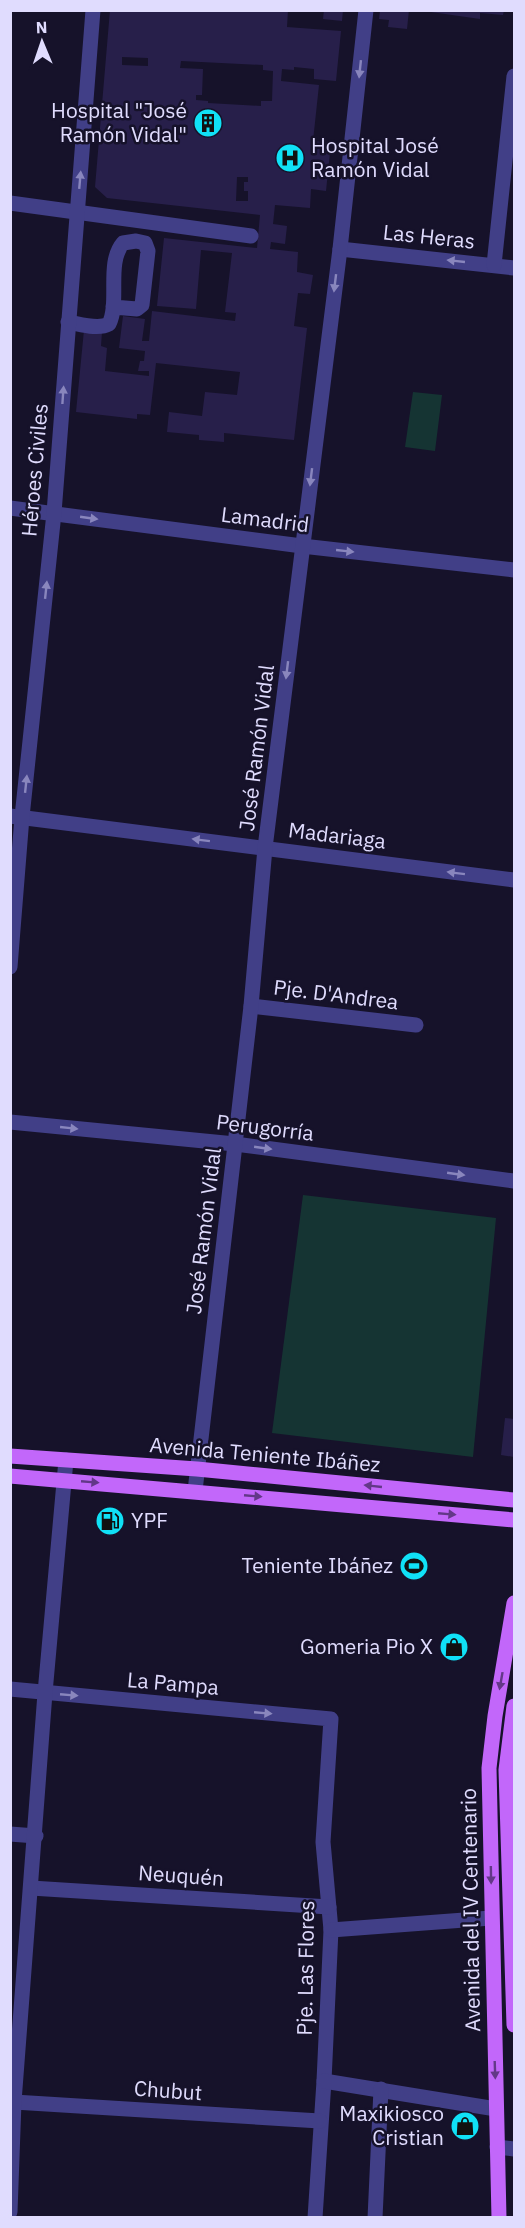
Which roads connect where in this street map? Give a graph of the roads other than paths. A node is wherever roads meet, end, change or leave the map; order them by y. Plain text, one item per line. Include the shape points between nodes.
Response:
1 (93, 10) edge
2 (366, 10) edge
3 (514, 76) edge
4 (10, 203) edge
5 (77, 211) junction
6 (137, 222) junction
7 (251, 236) dead end
8 (136, 241) junction
9 (340, 249) junction
10 (494, 265) junction
11 (514, 268) edge
12 (113, 308) junction
13 (68, 322) junction
14 (10, 508) edge
15 (54, 513) junction
16 (302, 546) junction
17 (514, 570) edge
18 (16, 816) edge
19 (265, 848) junction
20 (514, 880) edge
21 (10, 968) edge
22 (250, 1006) junction
23 (416, 1025) dead end
24 (10, 1122) edge
25 (235, 1144) junction
26 (514, 1181) edge
27 (10, 1456) edge
28 (66, 1460) junction
29 (197, 1469) junction
30 (10, 1476) edge
31 (64, 1480) junction
32 (195, 1491) junction
33 (514, 1500) edge
34 (514, 1520) edge
35 (514, 1603) edge
36 (10, 1689) edge
37 (45, 1693) junction
38 (514, 1706) edge
39 (331, 1719) joint
40 (511, 1806) edge
41 (10, 1834) edge
42 (36, 1836) junction
43 (31, 1888) junction
44 (329, 1907) junction
45 (491, 1918) junction
46 (513, 1925) edge
47 (331, 1930) junction
48 (17, 1985) edge
49 (514, 2025) edge
50 (324, 2081) junction
51 (381, 2089) junction
52 (14, 2102) junction
53 (496, 2109) junction
54 (320, 2121) junction
55 (12, 2128) edge
56 (497, 2147) junction
57 (514, 2149) edge
58 (10, 2212) edge
59 (315, 2217) edge
60 (375, 2217) edge
61 (499, 2217) edge

5 -> 1 street, Héroes Civiles
2 -> 9 street, José Ramón Vidal
3 - 10 street
4 - 5 street
5 - 6 street
5 - 13 street, Héroes Civiles
6 - 7 street
6 - 8 street
8 - 12 street via 123,243 117,250
8 - 12 street via 145,243 148,251 142,305 137,309
10 -> 9 street, Las Heras
9 -> 16 street, José Ramón Vidal
10 - 11 street, Las Heras
12 - 13 street via 111,321 105,326
15 -> 13 street, Héroes Civiles
14 - 15 street, Lamadrid
15 -> 16 street, Lamadrid
18 -> 15 street, Héroes Civiles
16 -> 17 street, Lamadrid
16 -> 19 street, José Ramón Vidal
19 -> 18 street, Madariaga
18 - 21 street, Héroes Civiles
20 -> 19 street, Madariaga
19 - 22 street, José Ramón Vidal
22 - 23 street, Pje. D'Andrea
22 - 25 street, José Ramón Vidal
24 -> 25 street, Perugorría
25 -> 26 street, Perugorría
25 - 29 street, José Ramón Vidal
27 - 28 main road, Avenida Teniente Ibáñez
28 - 29 main road, Avenida Teniente Ibáñez
28 - 31 street
29 - 32 street, José Ramón Vidal
33 -> 29 main road, Avenida Teniente Ibáñez
30 - 31 main road, Avenida Teniente Ibáñez
31 -> 32 main road, Avenida Teniente Ibáñez
31 - 37 street
32 -> 34 main road, Avenida Teniente Ibáñez
35 -> 45 main road, Avenida del IV Centenario via 489,1768
36 - 37 street, La Pampa
37 -> 39 street, La Pampa
37 - 42 street
38 - 40 main road, Avenida del IV Centenario via 506,1770
39 - 44 street, Pje. Las Flores via 323,1842
40 - 46 main road, Avenida del IV Centenario
41 - 42 street
42 - 43 street
43 - 44 street, Neuquén
43 - 48 street
44 - 47 street, Pje. Las Flores
45 - 47 street
45 -> 53 main road, Avenida del IV Centenario
46 - 49 main road, Avenida del IV Centenario
47 - 50 street, Pje. Las Flores
48 - 52 street
50 - 51 street
50 - 54 street, Pje. Las Flores
51 - 53 street
51 - 60 street
52 - 54 street, Chubut
52 - 55 street
53 - 56 main road, Avenida del IV Centenario
54 - 59 street, Pje. Las Flores
55 - 58 street
56 - 57 street
56 - 61 main road, Avenida del IV Centenario

